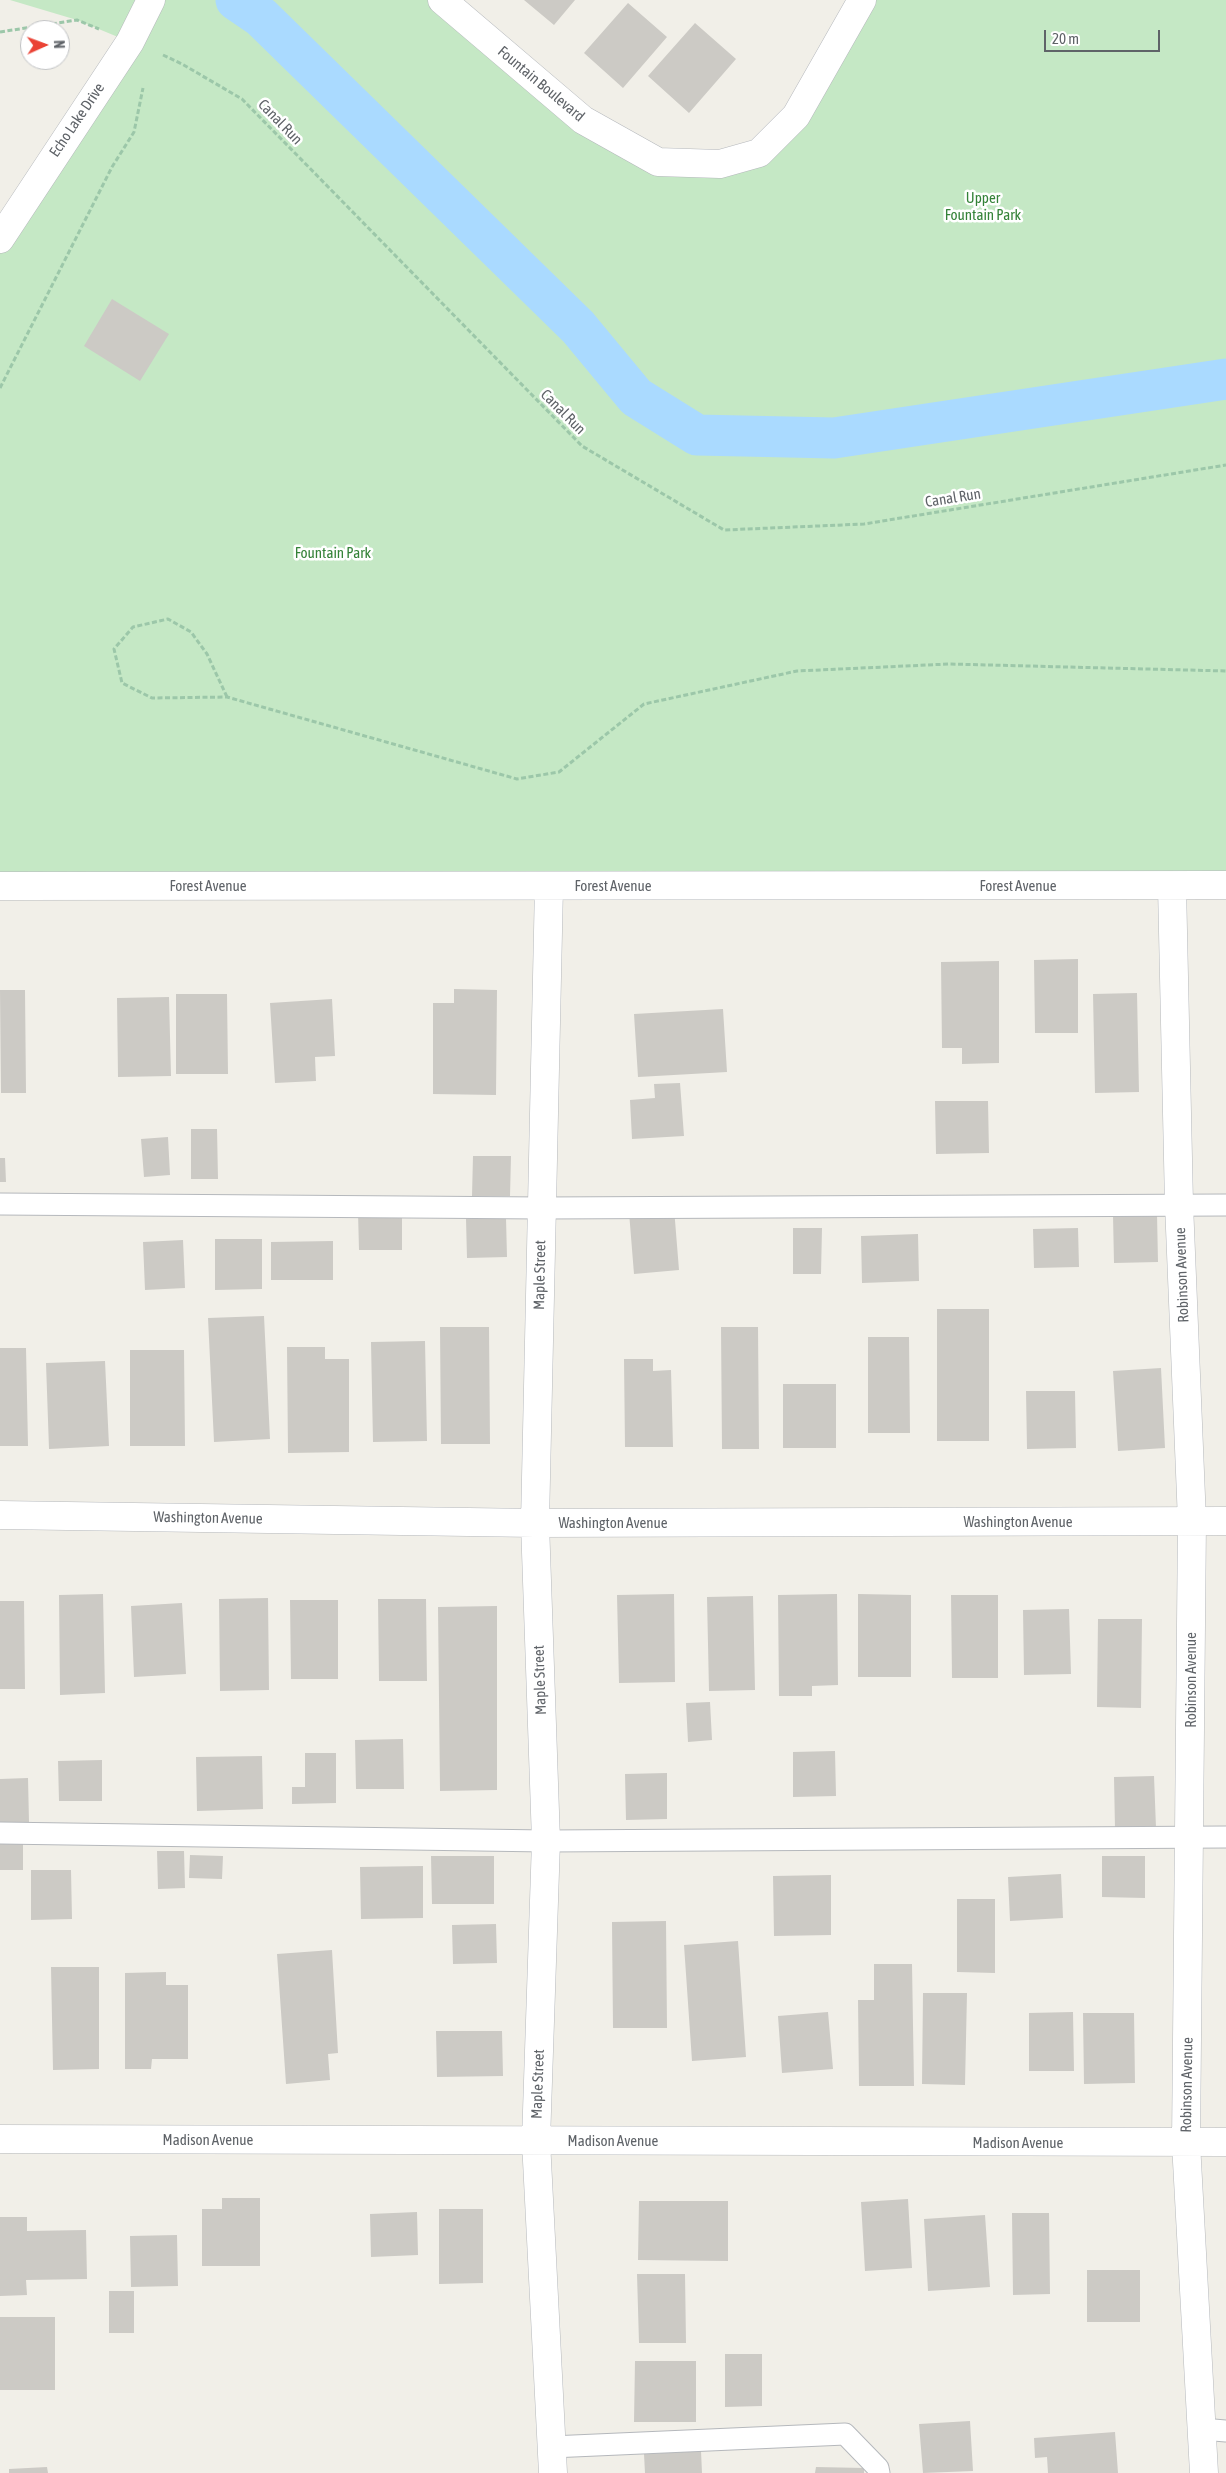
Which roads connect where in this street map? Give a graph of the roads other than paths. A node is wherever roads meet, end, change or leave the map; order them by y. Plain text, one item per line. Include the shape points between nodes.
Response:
1 (151, 0) edge
2 (442, 0) edge
3 (862, 0) edge
4 (0, 239) edge
5 (1226, 885) edge
6 (0, 886) edge
7 (549, 886) junction
8 (1172, 886) junction
9 (0, 1204) edge
10 (1179, 1204) junction
11 (1226, 1205) edge
12 (542, 1208) junction
13 (0, 1515) edge
14 (1192, 1521) junction
15 (1226, 1521) edge
16 (535, 1523) junction
17 (0, 1833) edge
18 (1189, 1837) junction
19 (1226, 1837) edge
20 (546, 1841) junction
21 (0, 2139) edge
22 (536, 2141) junction
23 (1226, 2142) edge
24 (1186, 2143) junction
25 (1214, 2430) edge
26 (552, 2460) edge
27 (879, 2473) edge
28 (1204, 2473) edge

1 - 4 street, Echo Lake Drive via 130,42
2 - 3 street, Fountain Boulevard via 583,120 658,162 720,164 759,154 796,116
5 - 8 street, Forest Avenue
6 - 7 street, Forest Avenue
7 - 8 street, Forest Avenue
7 - 12 street, Maple Street
8 - 10 street, Robinson Avenue
9 - 12 lane
10 - 11 lane
10 - 12 lane
10 - 14 street, Robinson Avenue
12 - 16 street, Maple Street
13 - 16 street, Washington Avenue
14 - 15 street, Washington Avenue
14 - 16 street, Washington Avenue
14 - 18 street, Robinson Avenue
16 - 20 street, Maple Street
17 - 20 lane
18 - 19 lane
18 - 20 lane
18 - 24 street, Robinson Avenue
20 - 22 street, Maple Street
21 - 22 street, Madison Avenue
22 - 24 street, Madison Avenue
22 - 26 street, Maple Street
23 - 24 street, Madison Avenue
24 - 25 street, Robinson Avenue
25 - 28 street, Robinson Avenue
26 - 27 lane via 845,2434 878,2468

